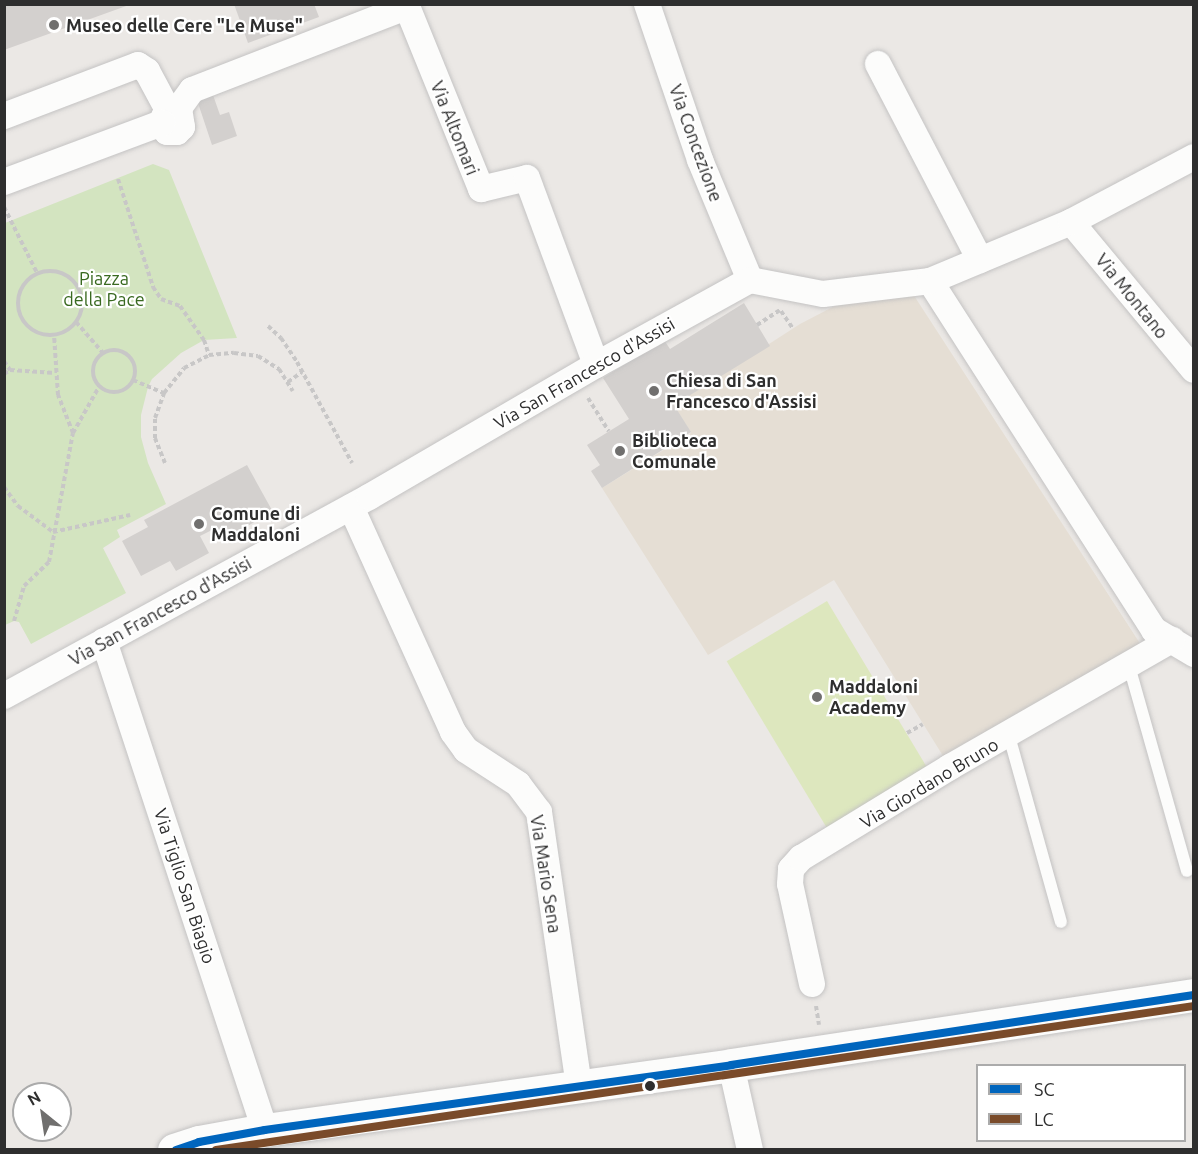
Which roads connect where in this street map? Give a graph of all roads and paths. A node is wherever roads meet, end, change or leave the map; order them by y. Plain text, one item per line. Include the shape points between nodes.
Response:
1 (647, 4) edge
2 (406, 6) edge
3 (878, 64) dead end
4 (4, 116) edge
5 (170, 117) junction
6 (1194, 157) edge
7 (118, 180) dead end
8 (4, 182) edge
9 (4, 207) edge
10 (1071, 222) junction
11 (980, 260) junction
12 (37, 273) junction
13 (750, 280) junction
14 (930, 281) junction
15 (780, 310) dead end
16 (76, 322) junction
17 (268, 326) dead end
18 (793, 329) dead end
19 (54, 335) junction
20 (103, 353) junction
21 (209, 355) junction
22 (4, 361) edge
23 (10, 369) junction
24 (1194, 370) edge
25 (585, 371) junction
26 (302, 372) junction
27 (55, 373) junction
28 (4, 374) edge
29 (133, 380) junction
30 (288, 382) junction
31 (100, 386) junction
32 (293, 391) dead end
33 (164, 393) junction
34 (609, 431) dead end
35 (73, 433) junction
36 (165, 463) dead end
37 (352, 463) dead end
38 (4, 487) edge
39 (351, 507) junction
40 (130, 515) dead end
41 (53, 532) junction
42 (14, 621) dead end
43 (1172, 640) junction
44 (104, 641) junction
45 (1194, 654) edge
46 (1129, 666) junction
47 (4, 696) edge
48 (923, 724) dead end
49 (907, 733) dead end
50 (1009, 736) junction
51 (1187, 871) dead end
52 (1061, 922) dead end
53 (812, 984) joint
54 (1194, 995) edge
55 (825, 1052) junction
56 (731, 1065) junction
57 (579, 1085) junction
58 (265, 1130) junction
59 (174, 1149) edge
60 (750, 1149) edge

1 - 13 street, Via Concezione via 700,160
2 - 5 street via 192,90
2 - 25 street, Via Altomari via 481,189 527,178
3 - 11 street
4 - 5 street via 138,65 147,70
5 - 8 street
6 - 10 street
7 - 21 path via 153,287 161,300 180,306 204,340
9 - 12 path
10 - 11 street
10 - 24 street, Via Montano
11 - 14 street
12 - 16 path via 57,271 75,282 82,302
12 - 19 path via 22,287 18,307 34,331
13 - 14 street via 823,294
13 - 25 street, Via San Francesco d'Assisi
14 - 43 street via 1154,630
15 - 18 path
16 - 19 path
16 - 20 path
17 - 26 path
19 - 27 path
20 - 29 path via 116,350 128,356 135,367
20 - 31 path via 94,369
21 - 30 path via 258,356 279,369
21 - 33 path via 184,368
22 - 23 path
23 - 27 path
23 - 28 path
25 - 34 path
25 - 39 street, Via San Francesco d'Assisi
26 - 30 path
26 - 37 path
27 - 35 path via 58,395
29 - 31 path via 118,391
29 - 33 path
30 - 32 path
31 - 35 path
33 - 36 path via 155,418 155,438
35 - 41 path
38 - 41 path via 18,506
39 - 44 street, Via San Francesco d'Assisi
39 - 57 street, Via Mario Sena via 453,732 466,750 518,784 539,812
40 - 41 path
41 - 42 path via 49,562 24,586
43 - 45 street
43 - 46 street, Via Giordano Bruno
44 - 47 street, Via San Francesco d'Assisi
44 - 58 street, Via Tiglio San Biagio
46 - 50 street, Via Giordano Bruno
46 - 51 lane
48 - 49 path
50 - 52 lane
50 - 53 street, Via Giordano Bruno via 950,767 801,858 791,869 790,884
53 - 55 path
54 - 55 main road
55 - 56 main road
56 - 57 main road
56 - 60 street
57 - 58 main road
58 - 59 main road

